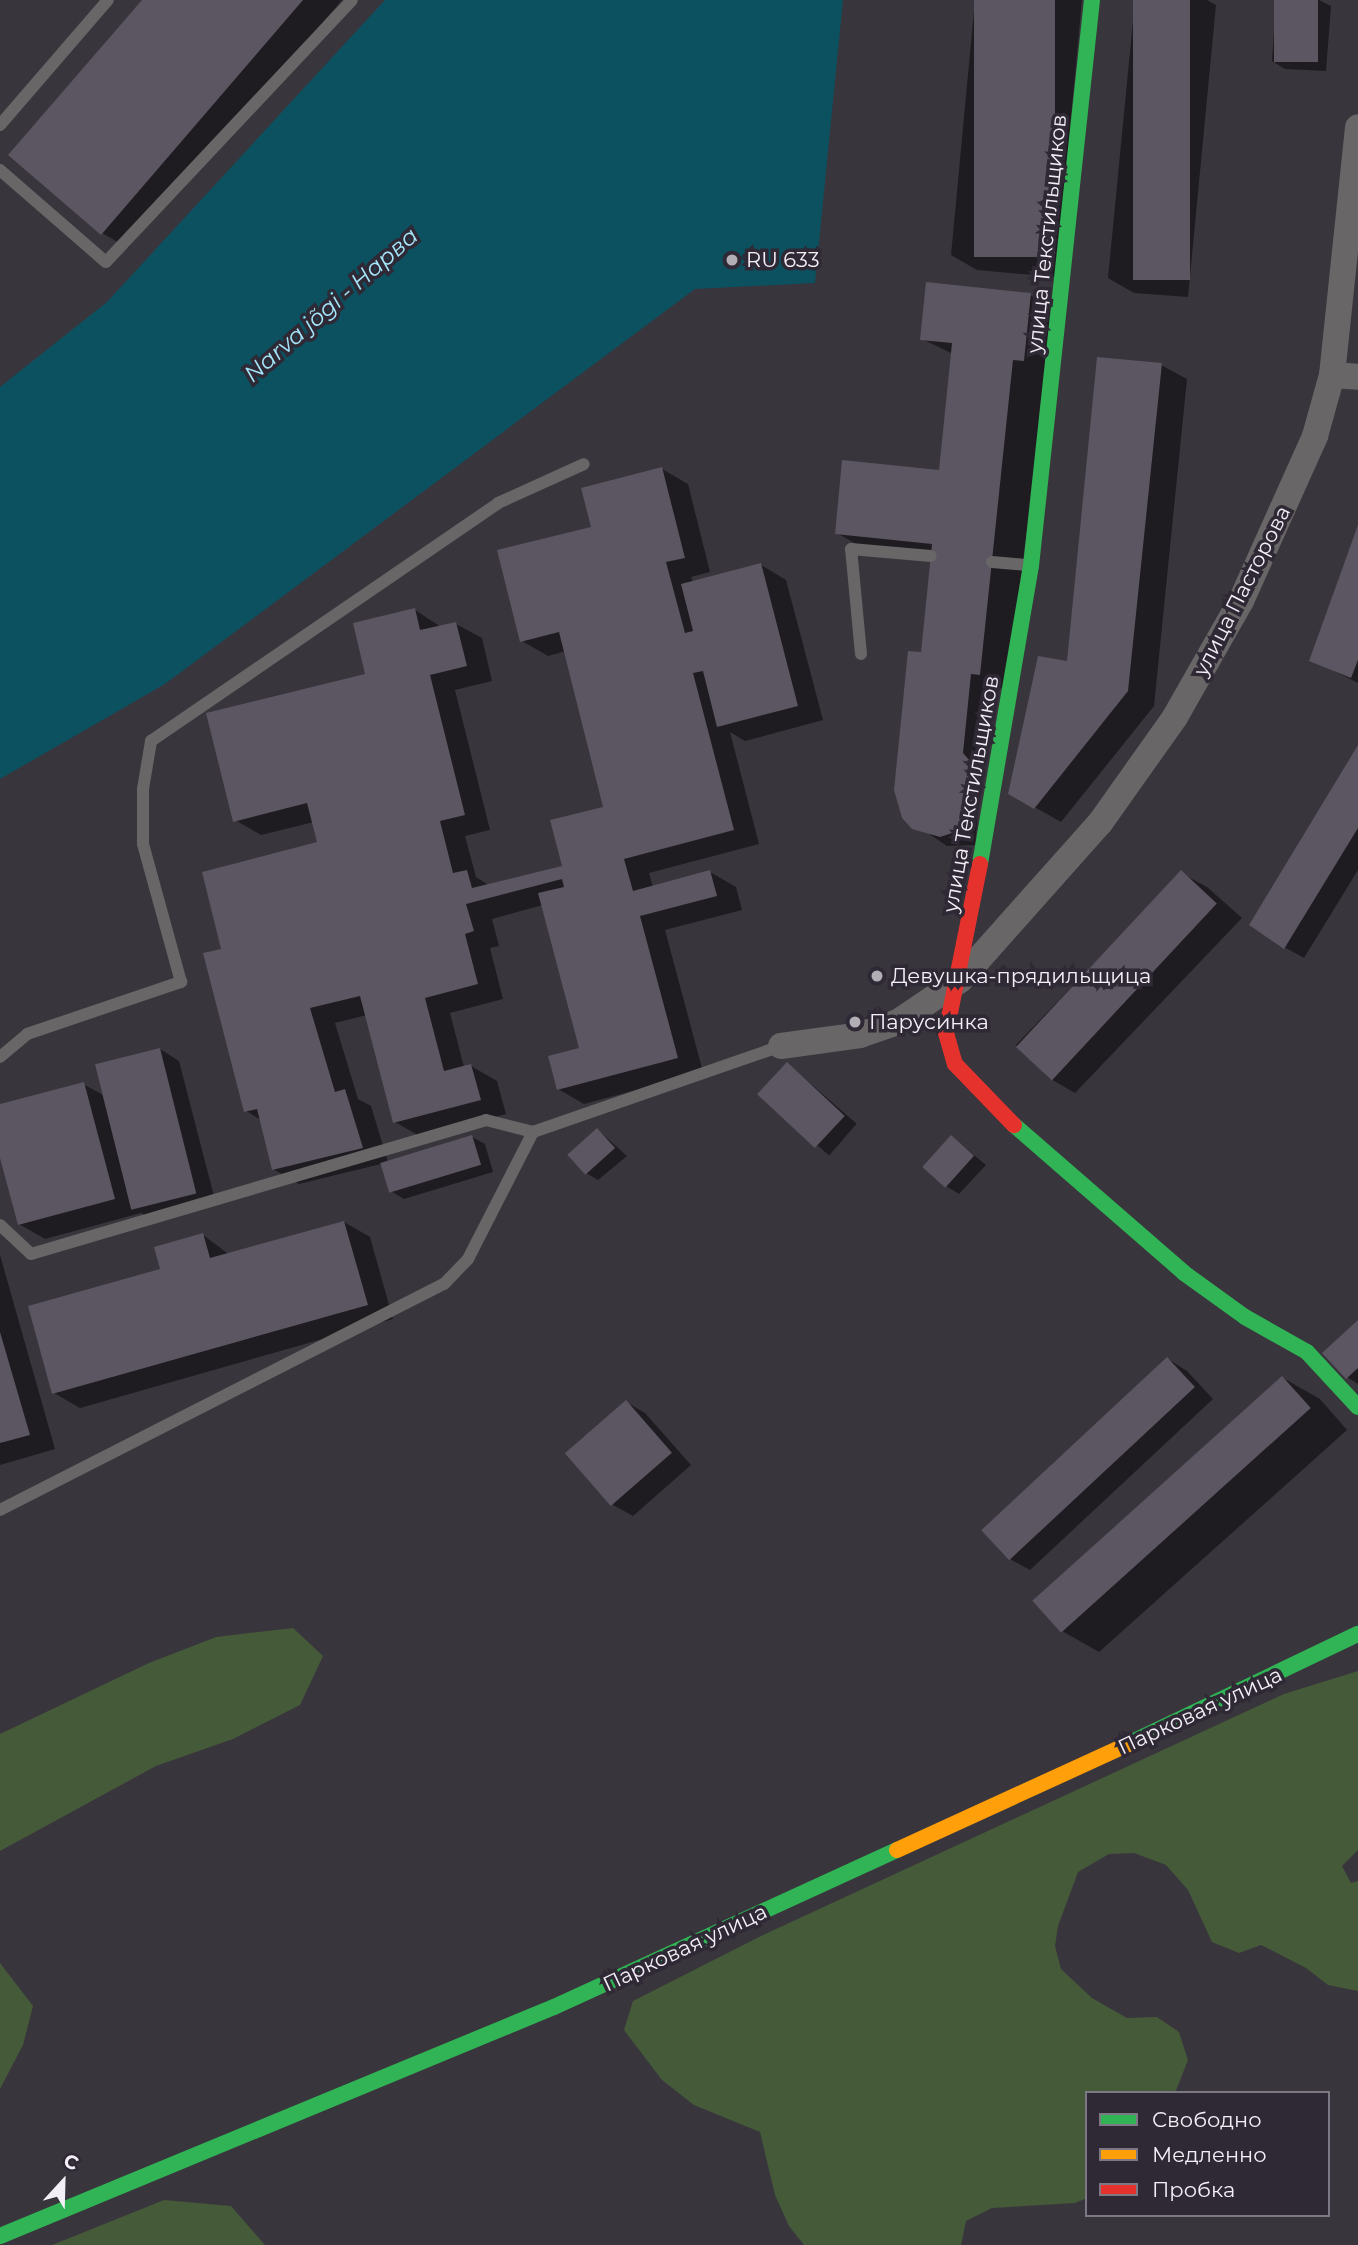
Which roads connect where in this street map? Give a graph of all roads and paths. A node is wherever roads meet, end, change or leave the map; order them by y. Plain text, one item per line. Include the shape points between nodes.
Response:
1 (108, 0) edge
2 (352, 0) edge
3 (1092, 0) edge
4 (0, 125) edge
5 (1358, 127) edge
6 (0, 170) edge
7 (1332, 375) junction
8 (1358, 377) edge
9 (584, 464) dead end
10 (931, 556) dead end
11 (992, 562) dead end
12 (1031, 566) junction
13 (861, 654) dead end
14 (960, 980) junction
15 (781, 1046) joint
16 (0, 1057) edge
17 (533, 1132) junction
18 (0, 1225) edge
19 (1358, 1407) edge
20 (0, 1510) edge
21 (1358, 1634) edge
22 (0, 2236) edge

1 - 4 lane
2 - 6 lane via 106,262
3 - 12 street, улица Текстильщиков
5 - 7 street, улица Пасторова
7 - 8 street
7 - 14 street, улица Пасторова via 1297,483 1241,601 1175,717 1100,823
9 - 16 lane via 498,503 150,741 143,789 143,844 181,982 27,1034
10 - 13 lane via 851,549
11 - 12 lane
12 - 14 street, улица Текстильщиков
14 - 15 street via 898,1022 860,1035
14 - 19 street, улица Текстильщиков via 946,1033 955,1064 1019,1130 1184,1273 1245,1317 1307,1352
15 - 17 lane
17 - 18 lane via 486,1121 32,1254
17 - 20 lane via 468,1259 444,1284
21 - 22 street, Парковая улица via 1241,1693 554,2007

